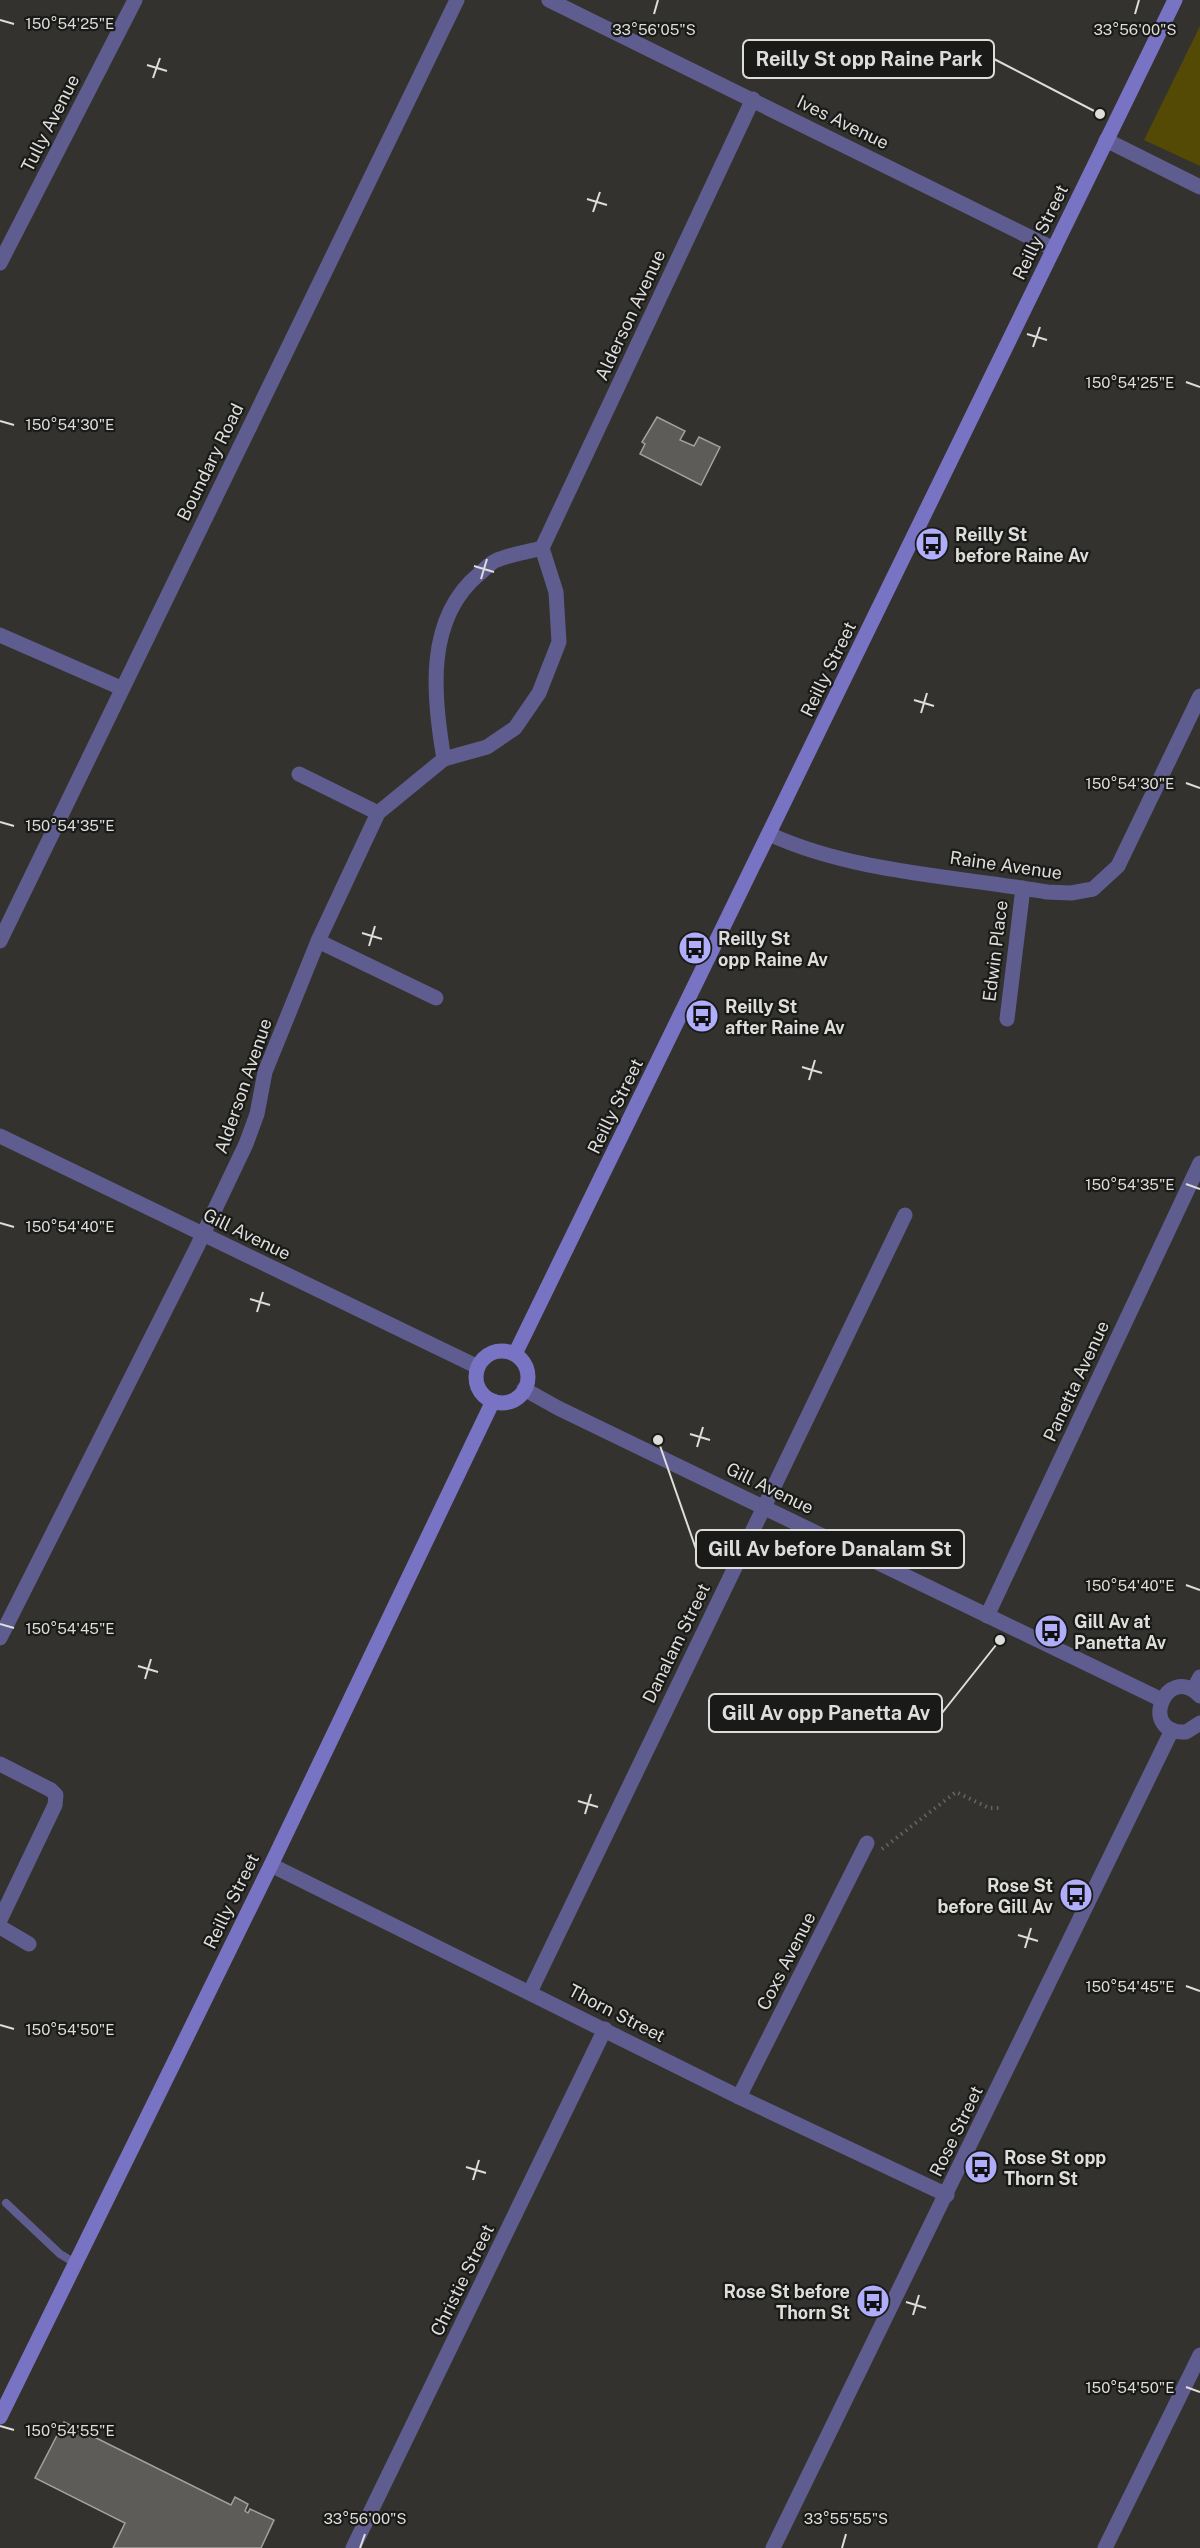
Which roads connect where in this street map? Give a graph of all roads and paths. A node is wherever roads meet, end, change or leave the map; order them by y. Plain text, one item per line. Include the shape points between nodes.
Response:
1 (135, 0) edge
2 (457, 0) edge
3 (549, 0) edge
4 (1175, 0) edge
5 (753, 99) junction
6 (1106, 140) junction
7 (1200, 187) edge
8 (1054, 249) junction
9 (0, 263) edge
10 (542, 548) junction
11 (0, 634) edge
12 (121, 688) junction
13 (1200, 696) edge
14 (444, 759) junction
15 (299, 774) dead end
16 (378, 813) junction
17 (769, 834) junction
18 (1023, 888) junction
19 (0, 941) edge
20 (318, 941) junction
21 (436, 998) dead end
22 (1007, 1019) dead end
23 (0, 1136) edge
24 (1200, 1163) edge
25 (905, 1215) dead end
26 (204, 1234) junction
27 (515, 1354) junction
28 (477, 1367) junction
29 (524, 1389) junction
30 (493, 1401) junction
31 (764, 1506) junction
32 (987, 1616) junction
33 (0, 1638) edge
34 (1198, 1688) edge
35 (1162, 1700) junction
36 (1200, 1723) edge
37 (1172, 1730) junction
38 (0, 1764) edge
39 (999, 1808) dead end
40 (874, 1847) joint
41 (271, 1865) junction
42 (0, 1920) edge
43 (0, 1927) edge
44 (30, 1944) dead end
45 (530, 1992) junction
46 (605, 2029) junction
47 (739, 2097) junction
48 (947, 2195) junction
49 (6, 2203) dead end
50 (75, 2263) junction
51 (1200, 2355) edge
52 (0, 2416) edge
53 (353, 2548) edge
54 (773, 2548) edge
55 (1105, 2548) edge

1 - 9 street, Tully Avenue
2 - 12 street, Boundary Road
3 - 5 street, Ives Avenue
4 - 6 main road, Reilly Street
5 - 8 street, Ives Avenue
5 - 10 street, Alderson Avenue
6 - 7 street
6 - 8 main road, Reilly Street
8 - 17 main road, Reilly Street
10 - 14 street via 496,560 465,586 451,610 438,646 435,687
10 - 14 street, Alderson Avenue via 556,592 559,642 539,693 515,728 487,747
11 - 12 street
12 - 19 street, Boundary Road
13 - 18 street, Raine Avenue via 1118,866 1093,889 1071,893
14 - 16 street, Alderson Avenue
15 - 16 street
16 - 20 street, Alderson Avenue
17 - 18 street, Raine Avenue via 845,861
17 - 27 main road, Reilly Street
18 - 22 street, Edwin Place
20 - 21 street
20 - 26 street, Alderson Avenue via 265,1072 246,1144
23 - 26 street, Gill Avenue
24 - 32 street, Panetta Avenue
25 - 31 street, Danalam Street
26 - 28 street, Gill Avenue
26 - 33 street, Alderson Avenue
27 - 28 main road via 489,1354
27 - 29 main road via 525,1366
28 - 30 main road via 476,1383 485,1397
29 - 30 main road via 514,1400
29 - 31 street, Gill Avenue
30 - 41 main road, Reilly Street
31 - 32 street, Gill Avenue
31 - 45 street, Danalam Street
32 - 35 street, Gill Avenue
34 - 35 street via 1172,1689
35 - 37 street via 1160,1714
36 - 37 street via 1186,1732
37 - 48 street, Rose Street
38 - 42 street via 56,1796
39 - 40 path via 989,1808 956,1791
40 - 47 street, Coxs Avenue
41 - 45 street, Thorn Street
41 - 50 main road, Reilly Street
43 - 44 street
45 - 46 street, Thorn Street
46 - 47 street, Thorn Street
46 - 53 street, Christie Street
47 - 48 street, Thorn Street
48 - 54 street, Rose Street
49 - 50 lane via 60,2254
50 - 52 main road, Reilly Street
51 - 55 street

